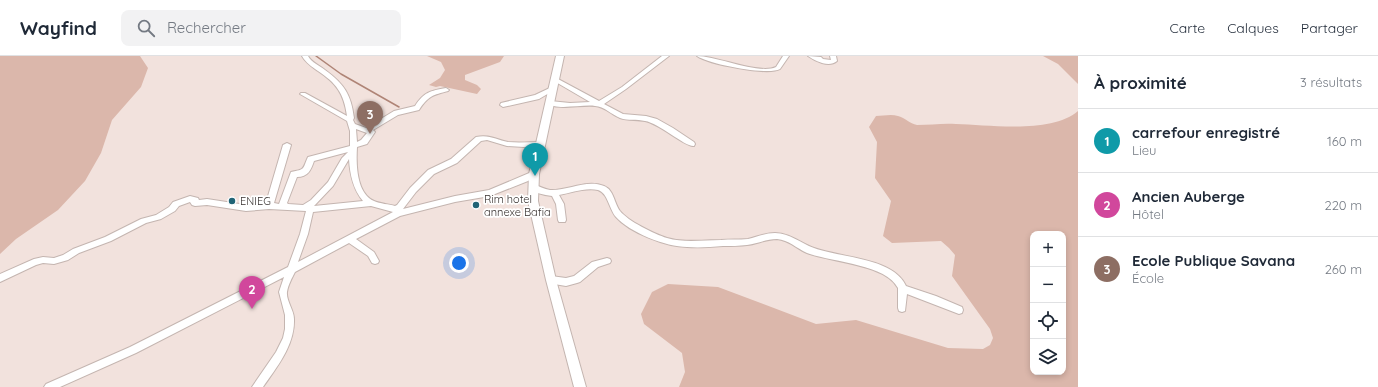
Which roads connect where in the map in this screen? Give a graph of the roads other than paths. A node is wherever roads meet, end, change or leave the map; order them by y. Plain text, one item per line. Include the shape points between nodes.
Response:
1 (305, 56) edge
2 (560, 56) edge
3 (666, 56) edge
4 (700, 56) edge
5 (786, 56) edge
6 (811, 56) edge
7 (833, 56) edge
8 (555, 84) junction
9 (446, 90) dead end
10 (303, 94) dead end
11 (550, 103) junction
12 (601, 103) junction
13 (503, 105) dead end
14 (351, 122) junction
15 (369, 130) junction
16 (541, 144) junction
17 (691, 144) dead end
18 (287, 145) dead end
19 (353, 149) junction
20 (321, 156) junction
21 (345, 158) junction
22 (534, 174) junction
23 (533, 187) junction
24 (554, 193) junction
25 (371, 203) junction
26 (269, 206) junction
27 (286, 208) junction
28 (307, 208) junction
29 (397, 211) junction
30 (562, 220) dead end
31 (349, 239) junction
32 (375, 261) dead end
33 (607, 262) dead end
34 (290, 270) junction
35 (0, 278) edge
36 (551, 280) junction
37 (903, 289) junction
38 (902, 308) dead end
39 (959, 310) dead end
40 (49, 387) edge
41 (257, 387) edge
42 (580, 387) edge

1 - 14 street via 344,90 349,100
2 - 8 main road
3 - 12 street
4 - 5 street via 743,67 774,70
6 - 7 street via 821,61 832,62
8 - 11 main road
8 - 12 street
8 - 13 street via 537,97
9 - 15 street via 431,92 423,98 417,108 396,112
10 - 14 street
11 - 12 street
11 - 16 main road
12 - 17 street via 625,117 638,116 657,122
14 - 15 street
14 - 19 street
15 - 19 street via 371,132 368,139
16 - 22 main road
16 - 29 street via 504,144 487,138 479,139 454,161 431,172
18 - 26 street
19 - 20 street
19 - 21 street
19 - 25 street via 356,185
20 - 21 street
20 - 27 street via 311,159 307,170 301,174 294,174 283,203
21 - 28 street via 335,179
22 - 23 main road
22 - 29 street via 490,192
23 - 24 street via 542,192
23 - 36 main road via 535,215
24 - 30 street via 560,204
24 - 37 street via 589,186 602,188 606,190 618,214 623,218 657,238 676,243 744,243 772,236 784,237 794,240 808,250 877,268 895,278
25 - 28 street
25 - 29 street
26 - 27 street
26 - 35 street via 246,208 186,200 158,217 65,258 34,262
27 - 28 street
28 - 34 street via 304,234
29 - 31 street
31 - 32 street via 371,254
31 - 34 street
33 - 36 street via 595,264 577,279 566,282
34 - 40 street via 133,350
34 - 41 street via 283,296 290,313 289,333 281,353
36 - 42 main road
37 - 38 street
37 - 39 street

